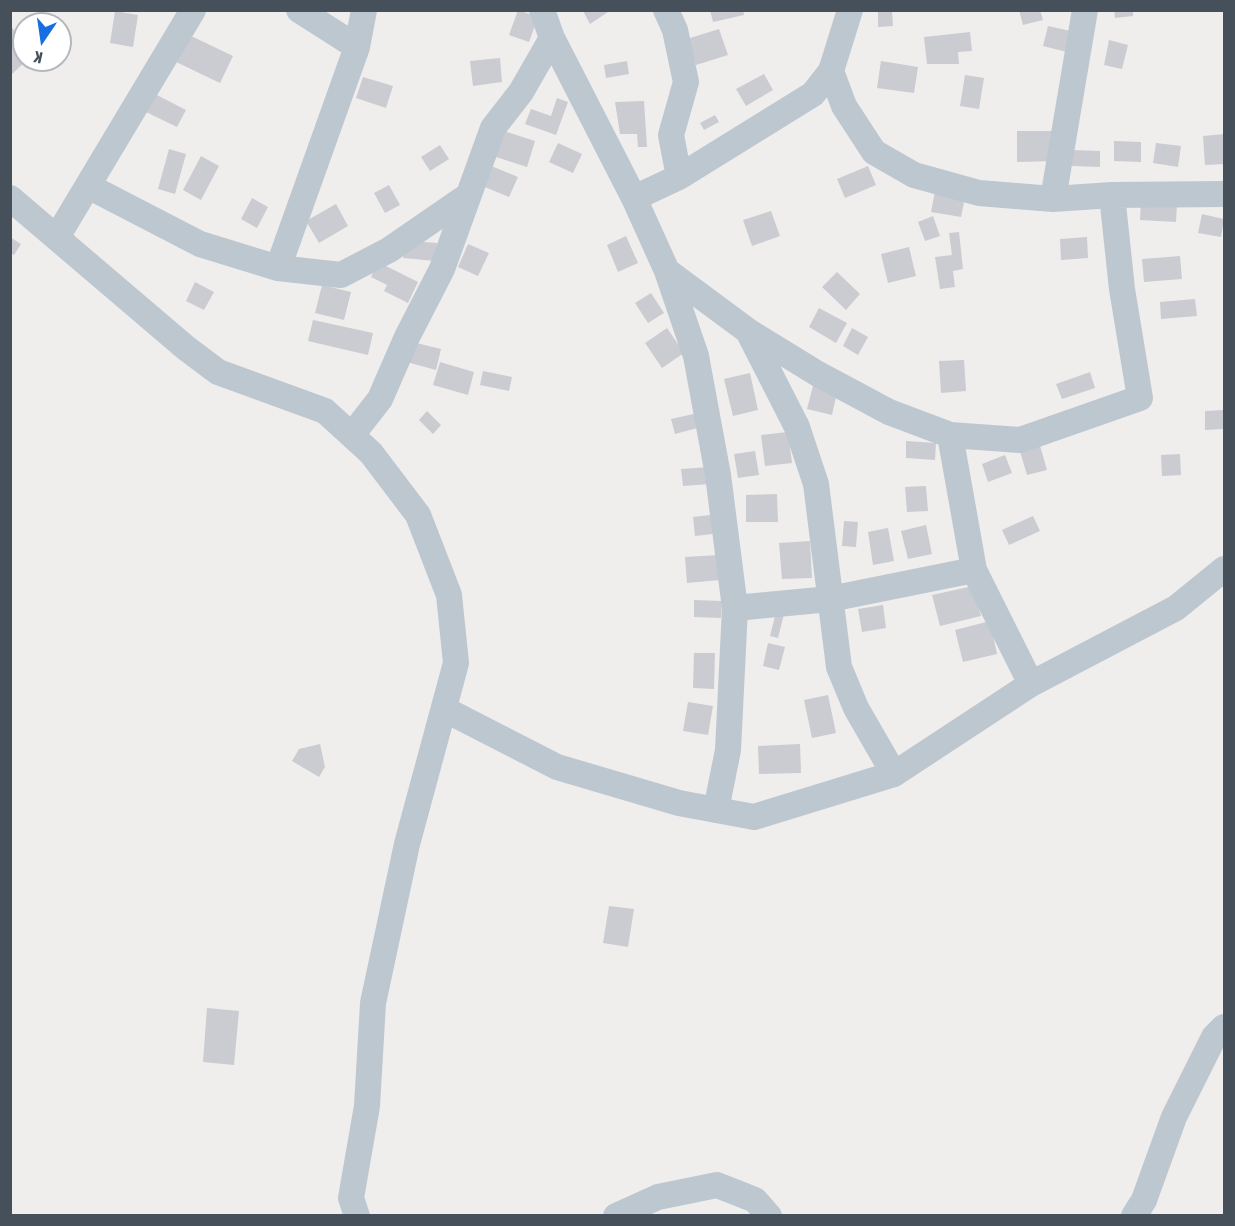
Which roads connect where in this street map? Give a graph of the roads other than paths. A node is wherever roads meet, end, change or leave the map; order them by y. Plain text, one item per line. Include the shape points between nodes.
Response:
1 (193, 10) edge
2 (299, 10) edge
3 (364, 10) edge
4 (542, 10) edge
5 (666, 10) edge
6 (849, 10) edge
7 (1085, 10) edge
8 (552, 38) junction
9 (357, 47) junction
10 (831, 71) junction
11 (679, 177) junction
12 (88, 186) junction
13 (1112, 195) junction
14 (1222, 196) edge
15 (466, 197) junction
16 (10, 198) edge
17 (634, 198) junction
18 (1053, 200) junction
19 (57, 237) junction
20 (278, 268) junction
21 (667, 271) junction
22 (748, 331) junction
23 (352, 435) junction
24 (950, 435) junction
25 (1224, 569) edge
26 (974, 570) junction
27 (830, 599) junction
28 (735, 608) junction
29 (1031, 684) junction
30 (444, 709) junction
31 (894, 774) junction
32 (716, 810) junction
33 (1224, 1027) edge
34 (357, 1215) edge
35 (616, 1215) edge
36 (769, 1215) edge
37 (1134, 1215) edge

1 - 12 street
2 - 9 street
3 - 9 street
4 - 8 street
5 - 11 street via 675,30 686,82 671,135
6 - 10 street
7 - 18 street
8 - 15 street via 521,92 493,128
8 - 17 street
9 - 20 street
10 - 11 street via 813,94
10 - 18 street via 844,106 874,152 914,175 979,193
11 - 17 street
12 - 19 street
12 - 20 street via 200,244
13 - 14 street
13 - 18 street
13 - 24 street via 1140,398 1020,440
15 - 20 street via 389,250 340,275
15 - 23 street via 442,269 380,399
16 - 19 street
17 - 21 street
19 - 23 street via 218,372 325,411
21 - 22 street
21 - 28 street via 696,356
22 - 24 street via 818,375 889,411
22 - 27 street via 797,427 816,484
23 - 30 street via 371,453 418,515 449,595 456,663
24 - 26 street
25 - 29 street via 1176,608
26 - 27 street
26 - 29 street
27 - 28 street
27 - 31 street via 839,667 856,708
28 - 32 street via 728,750
29 - 31 street
30 - 32 street via 557,767 678,803
30 - 34 street via 407,844 373,1003 367,1106 351,1198
31 - 32 street via 754,817
33 - 37 street via 1214,1037 1174,1117 1144,1200
35 - 36 street via 658,1197 717,1185 755,1200

